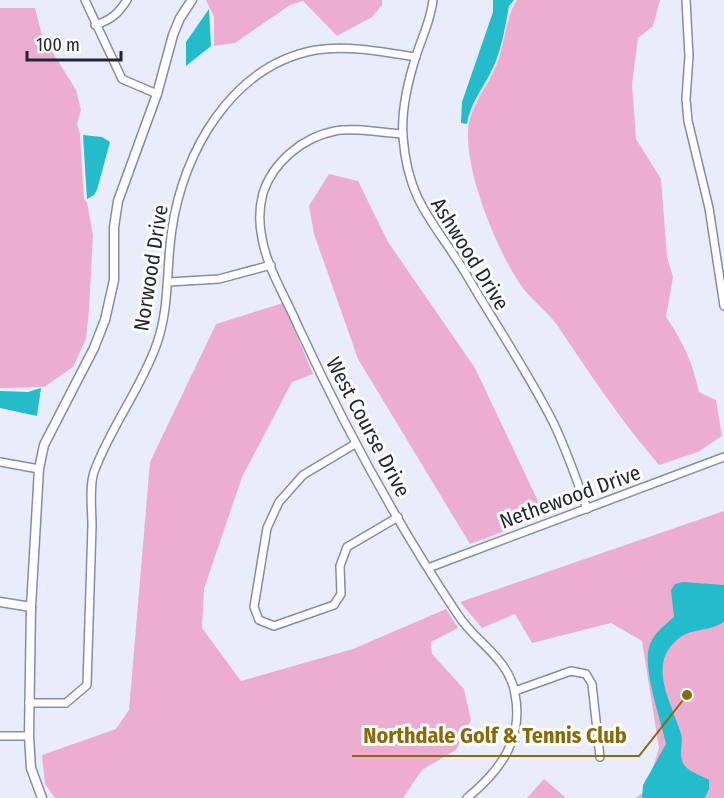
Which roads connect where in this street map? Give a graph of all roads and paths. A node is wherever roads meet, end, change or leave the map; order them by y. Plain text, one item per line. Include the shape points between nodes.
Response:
1 (85, 0) edge
2 (127, 0) edge
3 (192, 0) edge
4 (433, 0) edge
5 (686, 0) edge
6 (95, 25) junction
7 (416, 57) junction
8 (157, 94) junction
9 (403, 134) junction
10 (271, 265) junction
11 (169, 282) junction
12 (724, 306) edge
13 (355, 444) junction
14 (724, 458) edge
15 (0, 462) edge
16 (39, 469) junction
17 (587, 509) junction
18 (398, 517) junction
19 (428, 568) junction
20 (0, 602) edge
21 (31, 607) junction
22 (515, 691) junction
23 (29, 703) junction
24 (0, 736) edge
25 (29, 736) junction
26 (600, 757) dead end
27 (42, 798) edge
28 (467, 798) edge

1 - 6 street
2 - 6 street via 108,21
3 - 8 street via 173,35
4 - 7 street, Ashwood Drive
5 - 12 street via 688,121 709,208
6 - 8 street via 122,80
7 - 9 street, Ashwood Drive
7 - 11 street, Norwood Drive via 358,49 316,50 277,64 243,88 224,106 199,144 181,186 172,230
8 - 16 street via 118,201 114,280 105,320 44,445
9 - 10 street, West Course Drive via 336,131 308,141 288,155 271,174 263,194 262,240
9 - 17 street, Ashwood Drive via 406,170 418,202 466,274 553,423
10 - 11 street via 219,279
10 - 13 street, West Course Drive
11 - 23 street, Norwood Drive via 156,345 93,475 87,685 66,703
13 - 18 street, West Course Drive
13 - 18 street via 303,475 279,502 267,528 254,607 259,620 274,626 334,605 341,594 340,566 347,547
14 - 17 street, Nethewood Drive
15 - 16 street
16 - 21 street
17 - 19 street, Nethewood Drive
18 - 19 street, West Course Drive
19 - 22 street, West Course Drive via 459,618 505,667
20 - 21 street
21 - 23 street
22 - 26 street via 571,671 586,674 592,684
22 - 28 street, West Course Drive via 517,725 506,758 489,780
23 - 25 street
24 - 25 street
25 - 27 street via 31,768

